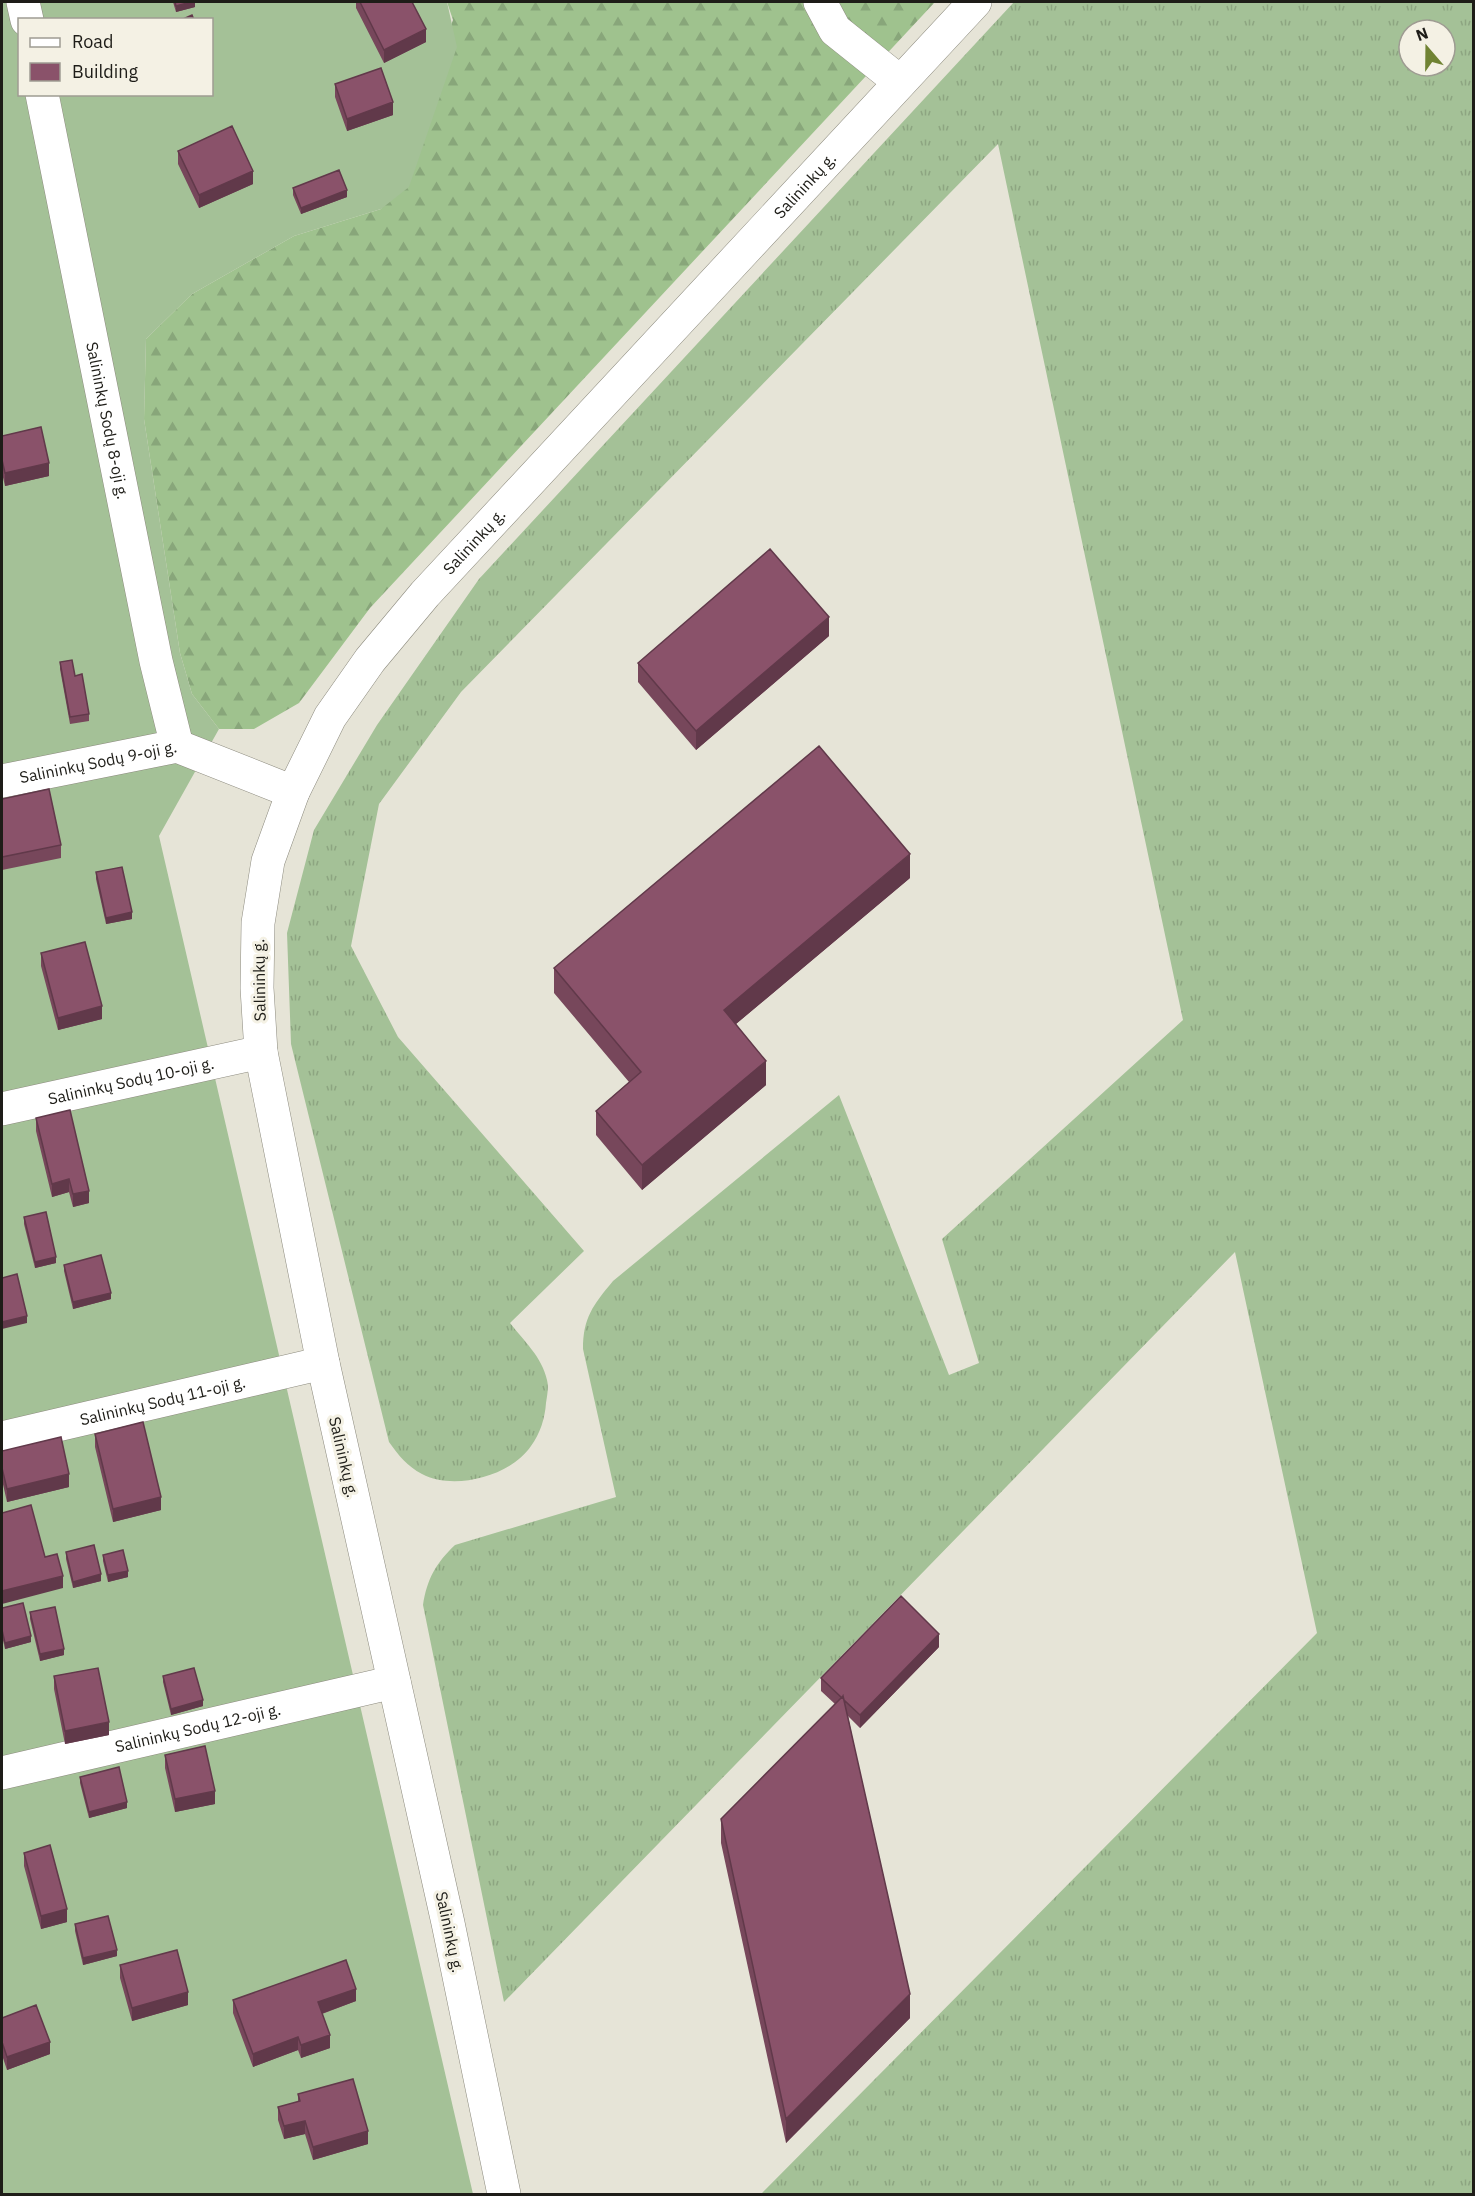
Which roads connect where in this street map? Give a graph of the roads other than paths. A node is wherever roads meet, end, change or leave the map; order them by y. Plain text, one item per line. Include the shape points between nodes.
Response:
1 (23, 2) edge
2 (820, 2) edge
3 (975, 2) edge
4 (27, 18) edge
5 (900, 82) junction
6 (42, 96) edge
7 (177, 746) junction
8 (2, 781) edge
9 (293, 792) junction
10 (261, 1052) junction
11 (2, 1109) edge
12 (323, 1363) junction
13 (2, 1438) edge
14 (394, 1682) junction
15 (2, 1773) edge
16 (504, 2194) edge

1 - 4 main road
2 - 5 main road via 835,30
3 - 5 main road, Salininkų g.
5 - 9 main road, Salininkų g. via 425,594 370,660 330,717
6 - 7 main road, Salininkų Sodų 8-oji g. via 156,661
7 - 8 main road, Salininkų Sodų 9-oji g.
7 - 9 main road, Salininkų Sodų 9-oji g.
9 - 10 main road, Salininkų g. via 268,861 258,923
10 - 11 main road, Salininkų Sodų 10-oji g.
10 - 12 main road, Salininkų g.
12 - 13 main road, Salininkų Sodų 11-oji g.
12 - 14 main road, Salininkų g.
14 - 15 main road, Salininkų Sodų 12-oji g.
14 - 16 main road, Salininkų g.

